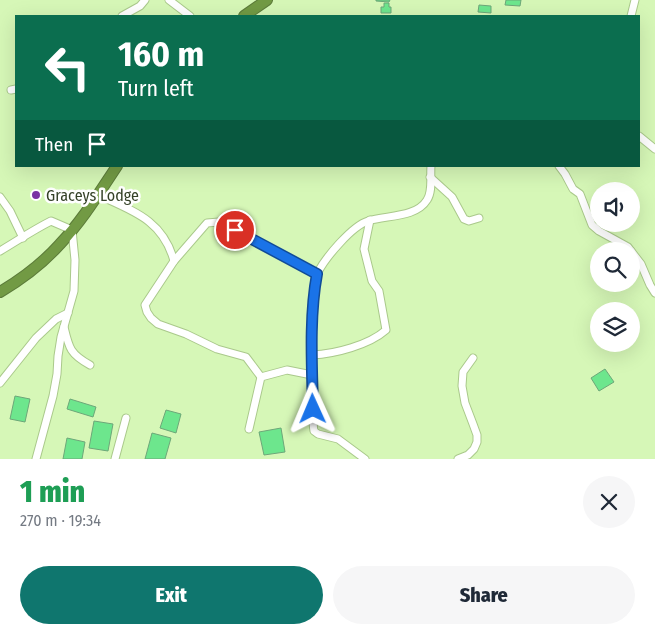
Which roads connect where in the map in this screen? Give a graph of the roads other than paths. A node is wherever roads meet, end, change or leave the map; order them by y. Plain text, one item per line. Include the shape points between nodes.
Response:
1 (145, 0) edge
2 (169, 0) edge
3 (267, 0) edge
4 (635, 0) edge
5 (124, 15) edge
6 (189, 15) edge
7 (245, 15) edge
8 (631, 15) edge
9 (640, 137) edge
10 (655, 149) edge
11 (116, 167) edge
12 (431, 167) edge
13 (561, 167) edge
14 (430, 176) junction
15 (98, 195) junction
16 (0, 197) edge
17 (479, 218) dead end
18 (370, 220) junction
19 (72, 230) junction
20 (23, 238) junction
21 (619, 242) edge
22 (0, 252) edge
23 (174, 261) junction
24 (640, 263) edge
25 (317, 274) junction
26 (0, 292) edge
27 (655, 292) edge
28 (68, 313) junction
29 (64, 327) junction
30 (312, 356) junction
31 (473, 358) dead end
32 (90, 365) dead end
33 (312, 375) junction
34 (261, 377) junction
35 (0, 383) edge
36 (126, 418) dead end
37 (249, 429) dead end
38 (36, 459) edge
39 (115, 459) edge
40 (365, 459) edge
41 (458, 459) edge

1 - 5 street
2 - 6 street
3 - 7 highway
4 - 8 street
9 - 10 street
11 - 15 highway
12 - 14 street
13 - 21 street via 573,189 580,194 592,225
14 - 17 street via 452,197 464,219
14 - 18 street via 431,192 422,206 406,214
15 - 19 highway
15 - 23 street via 138,213 156,226
16 - 20 street
18 - 25 street via 349,234
18 - 30 street via 364,249 372,281 379,291 386,330 340,352
19 - 20 street via 51,221
19 - 26 highway via 39,265
19 - 28 street via 74,291
20 - 22 street
23 - 25 street via 207,223 219,222
23 - 34 street via 145,305 151,318 210,346 246,357
24 - 27 street
25 - 30 street
28 - 29 street
28 - 35 street via 56,319 36,338
29 - 32 street via 74,354
29 - 38 street via 53,396
30 - 33 street
31 - 41 street via 463,372 462,386 477,442 468,455
33 - 34 street via 287,370
33 - 40 street via 314,431 338,439
34 - 37 street
36 - 39 street

